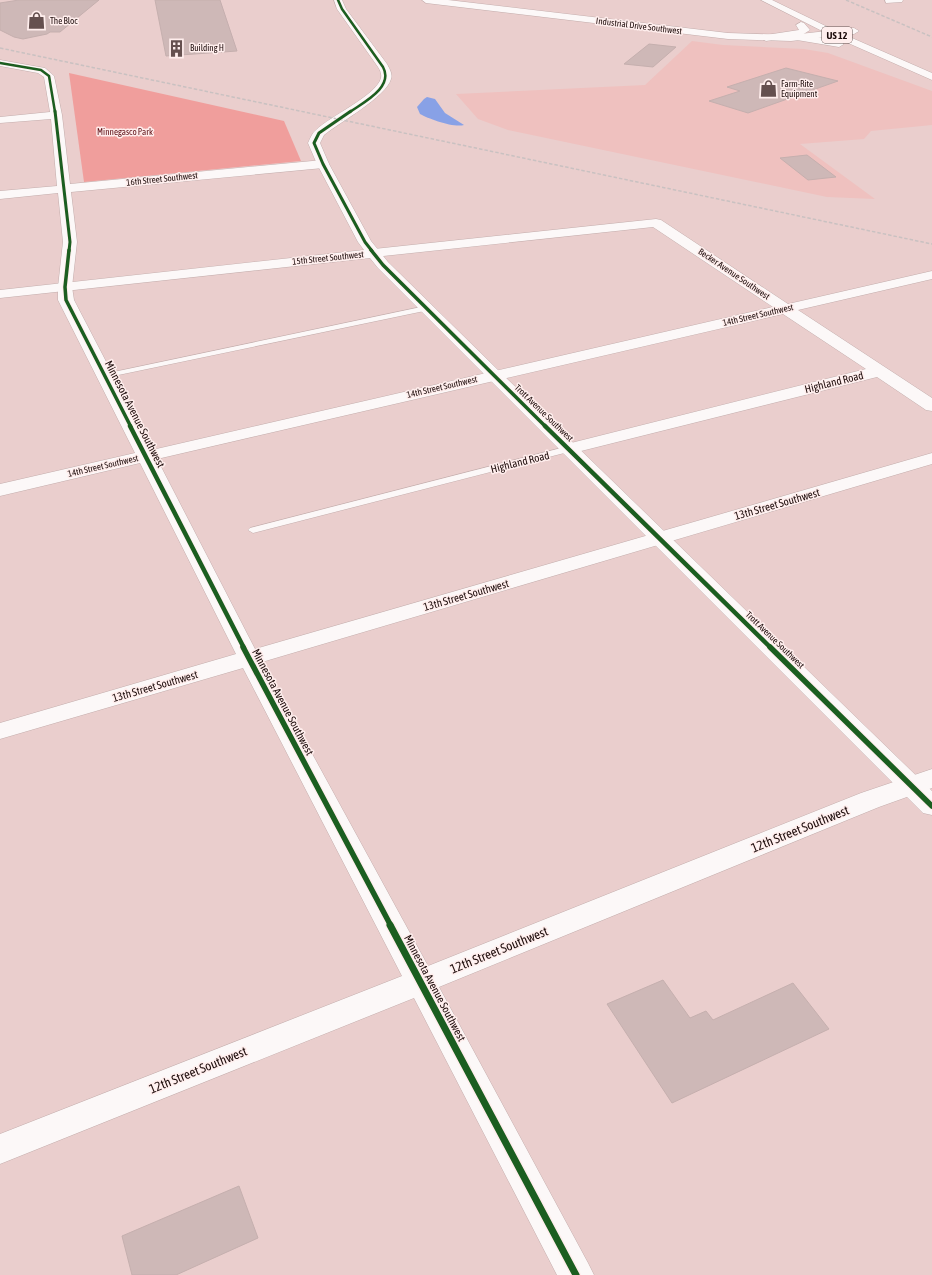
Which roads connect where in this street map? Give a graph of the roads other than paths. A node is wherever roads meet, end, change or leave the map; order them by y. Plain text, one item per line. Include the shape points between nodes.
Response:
1 (338, 0) edge
2 (426, 0) edge
3 (899, 0) edge
4 (767, 1) edge
5 (889, 1) edge
6 (840, 25) dead end
7 (857, 33) joint
8 (833, 34) junction
9 (797, 37) junction
10 (766, 38) junction
11 (904, 53) dead end
12 (0, 63) edge
13 (907, 65) junction
14 (932, 66) edge
15 (932, 77) edge
16 (56, 115) junction
17 (0, 120) edge
18 (323, 164) junction
19 (65, 189) junction
20 (0, 195) edge
21 (656, 223) joint
22 (374, 253) junction
23 (932, 275) edge
24 (65, 287) junction
25 (0, 294) edge
26 (426, 308) junction
27 (785, 308) junction
28 (879, 371) junction
29 (493, 375) junction
30 (104, 376) junction
31 (932, 406) edge
32 (569, 449) junction
33 (145, 456) junction
34 (932, 458) edge
35 (0, 490) edge
36 (253, 530) dead end
37 (660, 539) junction
38 (249, 658) junction
39 (0, 731) edge
40 (922, 782) edge
41 (932, 806) edge
42 (420, 982) junction
43 (0, 1149) edge
44 (576, 1275) edge

1 - 18 main road, Trott Avenue Southwest via 382,65 386,80 372,96 319,133 314,143
2 - 10 main road, Industrial Drive Southwest via 683,32
3 - 5 main road
4 - 8 main road, US 12 / US 12
4 - 10 main road via 799,22 805,30
6 - 7 main road, US 12 / US 12
7 - 8 main road, Industrial Drive Southwest
8 - 9 main road, Industrial Drive Southwest
8 - 13 main road, US 12 / US 12
9 - 10 main road, Industrial Drive Southwest
9 - 13 main road via 854,48
11 - 14 main road
12 - 16 main road, Minnesota Avenue Southwest via 41,70 49,76
13 - 15 main road, US 12 / US 12
16 - 17 main road
16 - 19 main road, Minnesota Avenue Southwest
18 - 19 main road, 16th Street Southwest
18 - 22 main road, Trott Avenue Southwest via 365,242
19 - 20 main road, 16th Street Southwest
19 - 24 main road, Minnesota Avenue Southwest via 70,242
21 - 22 main road, 15th Street Southwest
21 - 27 main road, Becker Avenue Southwest
22 - 24 main road, 15th Street Southwest
22 - 26 main road, Trott Avenue Southwest
23 - 27 main road, 14th Street Southwest
24 - 25 main road, 15th Street Southwest
24 - 30 main road, Minnesota Avenue Southwest via 66,300
26 - 29 main road, Trott Avenue Southwest
26 - 30 lane
27 - 28 main road, Becker Avenue Southwest
27 - 29 main road, 14th Street Southwest
28 - 31 main road, Becker Avenue Southwest
28 - 32 main road, Highland Road
29 - 32 main road, Trott Avenue Southwest
29 - 33 main road, 14th Street Southwest
30 - 33 main road, Minnesota Avenue Southwest
32 - 36 lane, Highland Road
32 - 37 main road, Trott Avenue Southwest
33 - 35 main road, 14th Street Southwest
33 - 38 main road, Minnesota Avenue Southwest
34 - 37 main road, 13th Street Southwest
37 - 38 main road, 13th Street Southwest
37 - 40 main road, Trott Avenue Southwest
38 - 39 main road, 13th Street Southwest
38 - 42 main road, Minnesota Avenue Southwest
40 - 41 main road, Trott Avenue Southwest
40 - 42 main road, 12th Street Southwest via 870,800
42 - 43 main road, 12th Street Southwest
42 - 44 main road, Minnesota Avenue Southwest

